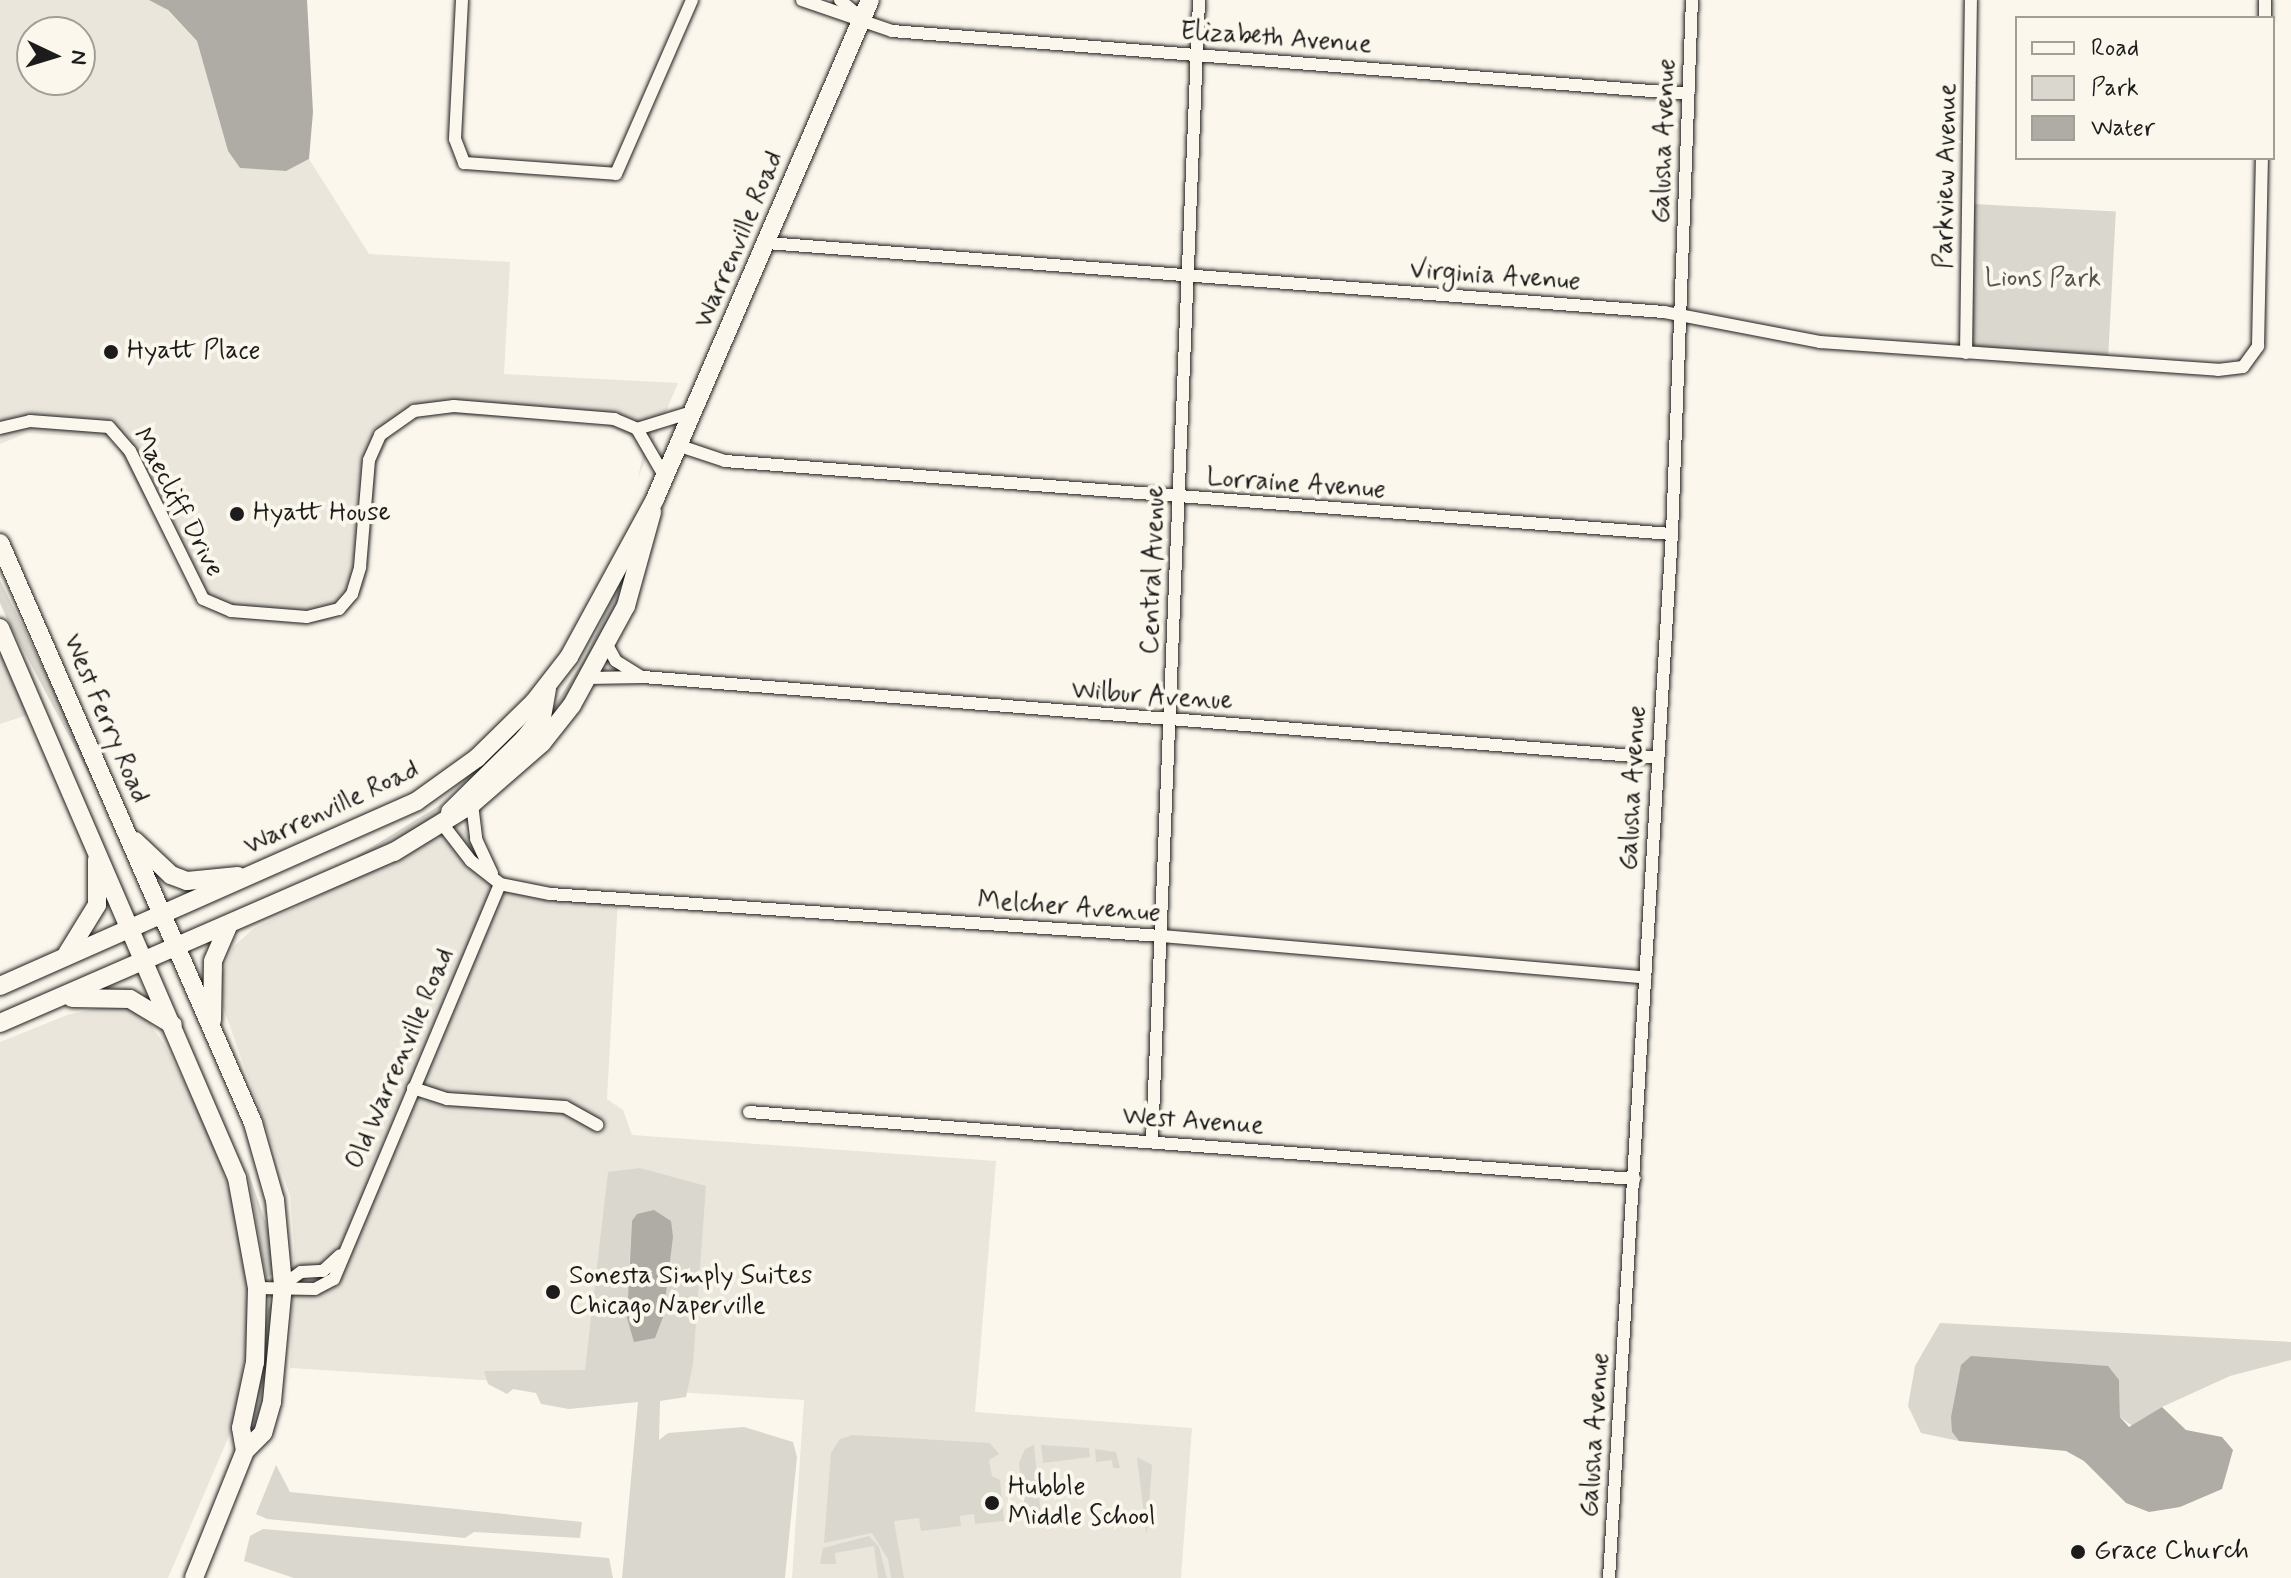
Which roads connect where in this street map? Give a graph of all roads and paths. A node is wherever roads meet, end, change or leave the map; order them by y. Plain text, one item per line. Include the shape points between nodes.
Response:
1 (462, 0) edge
2 (692, 0) edge
3 (802, 0) edge
4 (840, 0) edge
5 (870, 0) edge
6 (1199, 0) edge
7 (1692, 0) edge
8 (1971, 0) edge
9 (862, 18) junction
10 (1197, 55) junction
11 (1689, 94) junction
12 (2262, 160) edge
13 (767, 243) junction
14 (1188, 277) junction
15 (1681, 316) junction
16 (1966, 353) junction
17 (695, 411) junction
18 (0, 428) edge
19 (637, 429) junction
20 (680, 446) junction
21 (665, 477) junction
22 (1179, 498) junction
23 (655, 499) junction
24 (1672, 534) junction
25 (0, 543) edge
26 (0, 628) edge
27 (607, 645) junction
28 (643, 677) junction
29 (588, 678) junction
30 (548, 685) junction
31 (1170, 720) junction
32 (1658, 758) junction
33 (472, 804) junction
34 (444, 826) junction
35 (126, 833) junction
36 (97, 849) junction
37 (257, 874) junction
38 (496, 881) junction
39 (163, 917) junction
40 (229, 924) junction
41 (132, 930) junction
42 (1162, 936) junction
43 (175, 947) junction
44 (64, 959) junction
45 (145, 960) junction
46 (1645, 977) junction
47 (0, 986) edge
48 (57, 999) junction
49 (0, 1023) edge
50 (173, 1025) junction
51 (213, 1031) junction
52 (413, 1088) junction
53 (749, 1112) dead end
54 (597, 1125) dead end
55 (1152, 1141) junction
56 (1634, 1179) junction
57 (283, 1285) junction
58 (257, 1288) junction
59 (245, 1451) junction
60 (194, 1578) edge
61 (1609, 1578) edge

1 - 2 street via 455,139 464,163 616,174
3 - 9 street via 825,12
4 - 9 street
5 - 9 main road, Warrenville Road
6 - 10 street, Central Avenue
7 - 11 street, Galusha Avenue
8 - 16 street, Parkview Avenue
9 - 10 street, Elizabeth Avenue via 892,31
9 - 13 main road, Warrenville Road
10 - 11 street, Elizabeth Avenue
10 - 14 street, Central Avenue
11 - 15 street, Galusha Avenue
12 - 16 street, Virginia Avenue via 2258,346 2243,367 2218,370
13 - 14 street, Virginia Avenue
13 - 17 main road, Warrenville Road
14 - 15 street, Virginia Avenue
14 - 22 street, Central Avenue
15 - 16 street, Virginia Avenue via 1820,342
15 - 24 street, Galusha Avenue
17 - 19 street
17 - 20 main road, Warrenville Road
18 - 19 street, Maecliff Drive via 30,421 109,427 130,451 203,599 231,611 307,617 339,609 352,594 360,567 369,460 380,435 401,417 454,406 605,417
19 - 21 street
20 - 21 main road, Warrenville Road
20 - 22 street, Lorraine Avenue via 725,461
21 - 23 main road, Warrenville Road
22 - 24 street, Lorraine Avenue
22 - 31 street, Central Avenue
23 - 27 main road, Warrenville Road via 635,582
23 - 30 main road, Warrenville Road
24 - 32 street, Galusha Avenue
25 - 35 main road, West Ferry Road
26 - 36 main road
27 - 28 street via 616,661
27 - 29 main road, Warrenville Road
28 - 29 street, Wilbur Avenue
28 - 31 street, Wilbur Avenue
29 - 33 main road, Warrenville Road via 542,743
30 - 34 main road via 542,717 495,768 454,802
30 - 37 main road, Warrenville Road via 477,758 417,801
31 - 32 street, Wilbur Avenue
31 - 42 street, Central Avenue
32 - 46 street, Galusha Avenue
33 - 34 main road, Warrenville Road
33 - 38 street via 476,839
34 - 38 street, Melcher Avenue via 471,861
34 - 40 main road, Warrenville Road
35 - 37 main road via 162,868 187,881
35 - 39 main road, West Ferry Road
36 - 41 main road
36 - 44 main road via 97,905
37 - 39 main road, Warrenville Road
38 - 42 street, Melcher Avenue via 550,894
38 - 52 street, Old Warrenville Road
39 - 41 main road, Warrenville Road
39 - 43 main road
40 - 43 main road, Warrenville Road
40 - 51 main road via 211,975
41 - 44 main road, Warrenville Road
41 - 45 main road
42 - 46 street, Melcher Avenue
42 - 55 street, Central Avenue
43 - 45 main road, Warrenville Road
43 - 51 main road
44 - 47 main road, Warrenville Road
45 - 48 main road, Warrenville Road
45 - 50 main road
46 - 56 street, Galusha Avenue
48 - 49 main road, Warrenville Road
48 - 50 main road via 118,996
50 - 58 main road via 237,1178
51 - 57 main road via 260,1144 277,1213
52 - 54 street via 447,1099 565,1107
52 - 57 street, Old Warrenville Road via 338,1270 327,1284 300,1291
53 - 55 street, West Avenue
55 - 56 street, West Avenue
56 - 61 street, Galusha Avenue
57 - 58 street
57 - 59 main road via 272,1402 263,1433
58 - 59 main road via 255,1362 241,1428
59 - 60 main road

